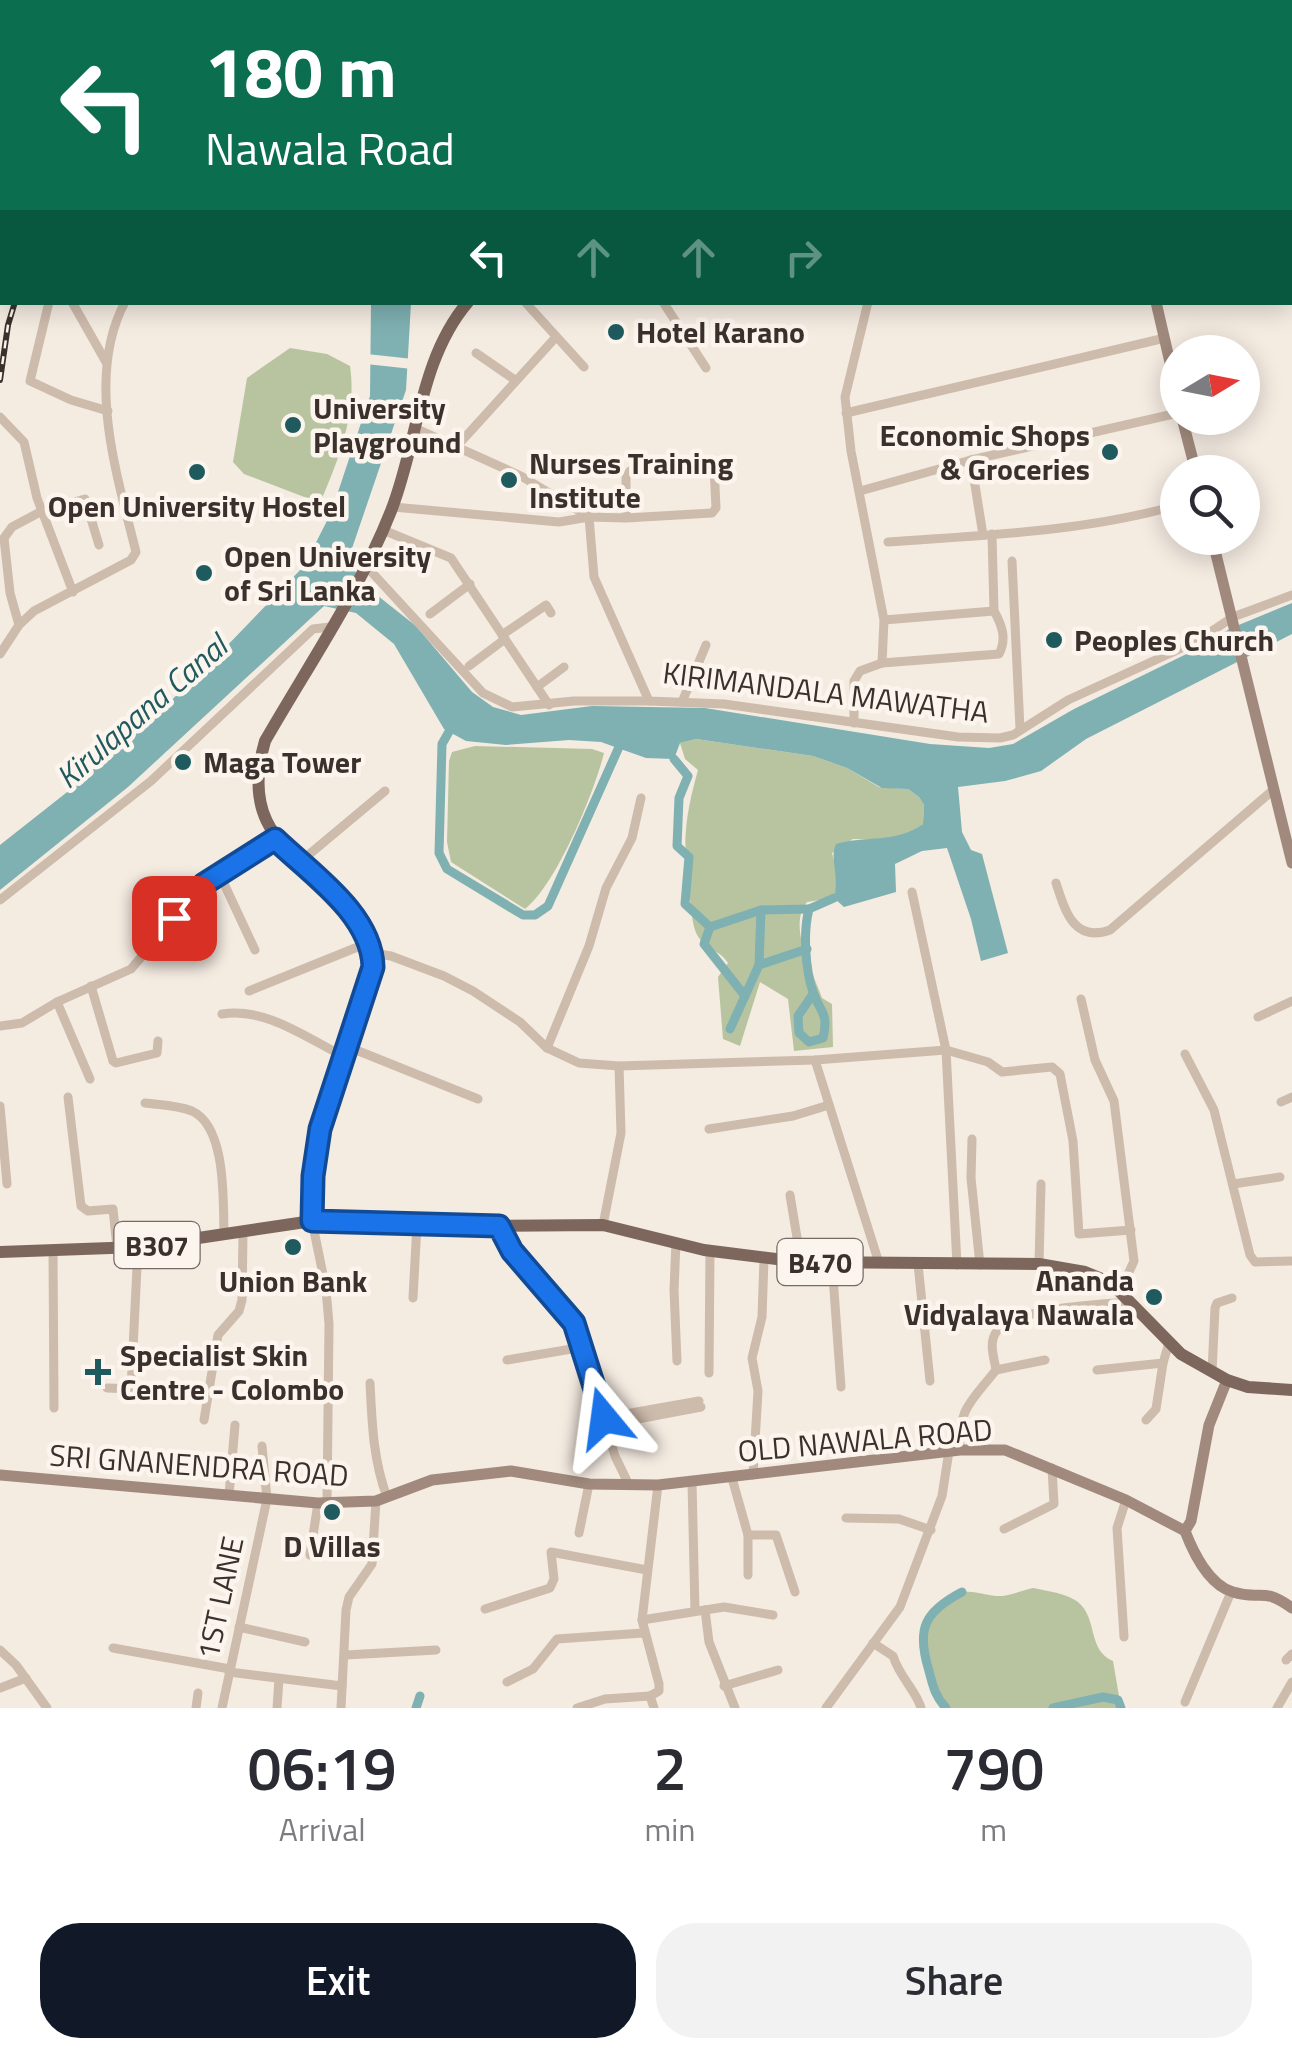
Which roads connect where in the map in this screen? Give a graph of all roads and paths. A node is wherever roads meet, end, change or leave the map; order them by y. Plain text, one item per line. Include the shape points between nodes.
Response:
1 (48, 305) edge
2 (74, 305) edge
3 (124, 305) edge
4 (466, 305) edge
5 (528, 305) edge
6 (665, 305) edge
7 (867, 305) edge
8 (1157, 305) edge
9 (1163, 335) edge
10 (556, 337) junction
11 (1160, 339) edge
12 (476, 353) dead end
13 (107, 364) junction
14 (584, 367) dead end
15 (706, 368) dead end
16 (516, 380) junction
17 (108, 411) junction
18 (846, 414) junction
19 (0, 417) edge
20 (1160, 419) edge
21 (416, 428) junction
22 (458, 444) junction
23 (971, 460) junction
24 (860, 491) junction
25 (393, 506) junction
26 (1160, 510) edge
27 (42, 511) junction
28 (590, 517) junction
29 (626, 518) junction
30 (383, 530) junction
31 (988, 535) junction
32 (888, 542) dead end
33 (99, 545) dead end
34 (1216, 555) edge
35 (1012, 561) dead end
36 (365, 568) junction
37 (470, 584) junction
38 (73, 592) junction
39 (1292, 595) edge
40 (994, 611) junction
41 (551, 613) dead end
42 (430, 614) dead end
43 (1232, 617) junction
44 (884, 620) junction
45 (333, 622) junction
46 (19, 626) junction
47 (503, 637) junction
48 (706, 646) dead end
49 (0, 654) edge
50 (882, 663) junction
51 (469, 666) dead end
52 (564, 667) dead end
53 (537, 687) junction
54 (649, 701) junction
55 (682, 702) junction
56 (549, 705) junction
57 (854, 723) junction
58 (1020, 729) junction
59 (1272, 790) junction
60 (385, 791) dead end
61 (641, 798) dead end
62 (275, 839) junction
63 (300, 862) junction
64 (1292, 864) edge
65 (219, 873) junction
66 (1056, 883) dead end
67 (912, 892) dead end
68 (0, 900) edge
69 (371, 948) junction
70 (255, 950) dead end
71 (90, 986) junction
72 (250, 992) dead end
73 (1081, 1000) dead end
74 (1292, 1000) edge
75 (57, 1002) junction
76 (222, 1014) dead end
77 (1258, 1017) dead end
78 (0, 1026) edge
79 (158, 1041) dead end
80 (547, 1048) junction
81 (946, 1050) junction
82 (344, 1051) junction
83 (1185, 1054) dead end
84 (815, 1060) junction
85 (619, 1066) junction
86 (90, 1079) dead end
87 (68, 1096) dead end
88 (1292, 1096) edge
89 (478, 1100) dead end
90 (1282, 1102) dead end
91 (145, 1103) dead end
92 (829, 1105) junction
93 (0, 1106) edge
94 (709, 1129) dead end
95 (2, 1134) edge
96 (972, 1139) dead end
97 (1280, 1177) dead end
98 (7, 1184) dead end
99 (1040, 1184) dead end
100 (1233, 1184) junction
101 (790, 1195) dead end
102 (312, 1221) junction
103 (417, 1224) junction
104 (604, 1224) junction
105 (499, 1226) junction
106 (1132, 1230) junction
107 (243, 1233) junction
108 (224, 1235) junction
109 (676, 1242) junction
110 (138, 1247) junction
111 (117, 1248) junction
112 (710, 1250) junction
113 (53, 1251) junction
114 (0, 1252) edge
115 (764, 1258) junction
116 (1292, 1261) edge
117 (801, 1262) junction
118 (832, 1263) junction
119 (879, 1264) junction
120 (918, 1264) junction
121 (1039, 1264) junction
122 (957, 1265) junction
123 (980, 1265) junction
124 (1125, 1297) junction
125 (412, 1298) dead end
126 (1232, 1298) dead end
127 (1169, 1344) junction
128 (583, 1347) junction
129 (507, 1360) dead end
130 (1045, 1360) dead end
131 (677, 1361) dead end
132 (1163, 1363) junction
133 (996, 1370) junction
134 (1097, 1370) dead end
135 (1212, 1372) junction
136 (709, 1373) dead end
137 (1227, 1380) junction
138 (930, 1381) dead end
139 (370, 1383) dead end
140 (841, 1387) dead end
141 (106, 1388) dead end
142 (131, 1389) junction
143 (161, 1390) dead end
144 (1292, 1390) edge
145 (700, 1404) dead end
146 (54, 1408) dead end
147 (204, 1420) dead end
148 (1146, 1420) dead end
149 (604, 1421) junction
150 (235, 1425) dead end
151 (262, 1446) dead end
152 (954, 1451) junction
153 (1052, 1468) junction
154 (0, 1475) edge
155 (754, 1475) junction
156 (732, 1478) junction
157 (692, 1482) junction
158 (588, 1484) junction
159 (629, 1485) junction
160 (658, 1485) junction
161 (229, 1496) junction
162 (267, 1499) junction
163 (382, 1499) junction
164 (1126, 1500) junction
165 (322, 1503) junction
166 (846, 1518) dead end
167 (1004, 1529) dead end
168 (931, 1530) junction
169 (1185, 1531) junction
170 (580, 1533) dead end
171 (748, 1535) junction
172 (310, 1554) dead end
173 (647, 1570) junction
174 (748, 1575) dead end
175 (794, 1592) dead end
176 (1231, 1592) junction
177 (1292, 1608) edge
178 (485, 1610) dead end
179 (700, 1610) junction
180 (773, 1615) dead end
181 (642, 1620) junction
182 (239, 1627) junction
183 (643, 1633) junction
184 (1124, 1637) dead end
185 (305, 1642) dead end
186 (873, 1643) junction
187 (113, 1648) dead end
188 (0, 1650) edge
189 (436, 1650) dead end
190 (346, 1655) junction
191 (778, 1670) dead end
192 (229, 1671) junction
193 (26, 1678) junction
194 (279, 1679) junction
195 (507, 1682) dead end
196 (1292, 1682) edge
197 (342, 1686) junction
198 (724, 1686) junction
199 (0, 1688) edge
200 (198, 1693) dead end
201 (650, 1696) junction
202 (1186, 1702) dead end
203 (606, 1703) edge
204 (46, 1708) edge
205 (196, 1708) edge
206 (222, 1708) edge
207 (277, 1708) edge
208 (342, 1708) edge
209 (577, 1708) edge
210 (654, 1708) edge
211 (735, 1708) edge
212 (826, 1708) edge
213 (921, 1708) edge
214 (1278, 1708) edge

1 - 17 street via 30,381
2 - 13 street
3 - 13 street
4 - 21 main road via 442,340
5 - 10 street
6 - 15 street
7 - 18 street via 844,397
8 - 9 street
10 - 14 street
10 - 16 street
11 - 18 street
12 - 16 street
13 - 17 street
16 - 22 street
17 - 38 street via 136,552
18 - 24 street
19 - 27 street via 24,442
20 - 23 street
21 - 22 street
21 - 25 main road
22 - 28 street
23 - 24 street
23 - 31 street
24 - 44 street
25 - 28 street via 559,522
25 - 30 main road
26 - 31 street
27 - 33 street via 88,500
27 - 38 street
27 - 46 street via 4,538
28 - 29 street
28 - 54 street, KIRIMANDALA MAWATHA via 594,577
29 - 29 street via 630,471 714,467 712,512
30 - 36 main road
30 - 37 street via 451,558
31 - 32 street
31 - 40 street
34 - 43 street
35 - 58 street
36 - 45 main road
36 - 56 street via 483,693 512,707
37 - 42 street
37 - 47 street
38 - 46 street
39 - 43 street, KIRIMANDALA MAWATHA
40 - 44 street
40 - 50 street via 1002,626 999,654
41 - 47 street via 546,605
43 - 58 street, KIRIMANDALA MAWATHA via 1198,641
43 - 59 street
44 - 50 street
45 - 62 main road via 258,763 265,820
45 - 68 street via 313,629 151,781
46 - 49 street
47 - 51 street
47 - 53 street
48 - 55 street
50 - 57 street via 854,680
52 - 53 street
53 - 56 street
54 - 55 street, KIRIMANDALA MAWATHA
54 - 56 street
55 - 57 street, KIRIMANDALA MAWATHA
57 - 58 street, KIRIMANDALA MAWATHA via 958,737 1000,738
59 - 64 street
59 - 66 street via 1110,930 1090,932 1068,921
60 - 63 street
61 - 80 street via 632,838 606,888
62 - 63 main road
62 - 65 street
63 - 69 main road via 349,910
65 - 70 street
65 - 71 street via 131,970
67 - 81 street
69 - 72 street
69 - 80 street via 473,991
69 - 82 main road via 368,984
71 - 75 street
71 - 79 street via 113,1061 157,1053
73 - 106 street via 1095,1060 1114,1100
74 - 77 street
75 - 78 street
75 - 86 street
76 - 82 street via 261,1015
80 - 85 street via 579,1064
81 - 84 street
81 - 106 street via 1002,1072 1052,1067 1060,1074 1079,1234
81 - 122 street
82 - 89 street
82 - 102 main road via 320,1129
83 - 100 street via 1214,1110
84 - 85 street
84 - 92 street
85 - 104 street via 620,1133
87 - 111 street via 80,1206 113,1209
88 - 90 street
91 - 108 street via 196,1113 209,1130 221,1166
92 - 94 street
92 - 119 street
93 - 95 street
95 - 98 street
96 - 123 street
97 - 100 street
99 - 121 street
100 - 116 street via 1255,1262
101 - 117 street
102 - 103 main road, B470
102 - 107 main road, B307
102 - 165 street via 330,1324
103 - 105 main road, B470
103 - 125 street
104 - 105 main road, B470
104 - 109 main road, B470
105 - 128 street via 512,1251 574,1323
106 - 124 street via 1134,1260
107 - 108 main road, B307
107 - 147 street via 242,1300 218,1336
108 - 110 main road, B307
109 - 112 main road, B470
109 - 131 street
110 - 111 main road, B307
110 - 142 street
111 - 113 main road, B307
112 - 115 main road, B470
112 - 136 street
113 - 114 main road, B307
113 - 146 street
115 - 117 main road, B470
115 - 155 street via 762,1317 752,1358 758,1391
117 - 118 main road, B470
118 - 119 main road, B470
118 - 140 street
119 - 120 main road, B470
120 - 122 main road, B470
120 - 138 street
121 - 123 main road, B470
121 - 124 main road, B470 via 1085,1272
122 - 123 main road, B470
124 - 127 main road, B470
124 - 133 street via 1008,1324 992,1344
126 - 135 street via 1214,1308
127 - 132 street
127 - 135 main road, B470
128 - 129 street
128 - 149 street
130 - 133 street
132 - 134 street
132 - 148 street via 1156,1409
133 - 152 street via 964,1411
135 - 137 main road, B470
137 - 144 main road, B470
137 - 169 street via 1209,1425
139 - 163 street
141 - 142 street
142 - 143 street
145 - 149 street
149 - 159 street
150 - 161 street
151 - 162 street, 1ST LANE
152 - 153 street, OLD NAWALA ROAD via 1005,1450
152 - 155 street, OLD NAWALA ROAD
152 - 168 street
153 - 164 street, OLD NAWALA ROAD
153 - 167 street via 1054,1504
154 - 161 street, SRI GNANENDRA ROAD
155 - 156 street, OLD NAWALA ROAD
156 - 157 street, OLD NAWALA ROAD
156 - 171 street
157 - 160 street, OLD NAWALA ROAD
157 - 179 street
158 - 159 street, SRI GNANENDRA ROAD
158 - 163 street, SRI GNANENDRA ROAD via 511,1471 432,1480
158 - 170 street
159 - 160 street, OLD NAWALA ROAD
160 - 173 street
161 - 162 street, SRI GNANENDRA ROAD
162 - 165 street, SRI GNANENDRA ROAD
162 - 182 street, 1ST LANE
163 - 165 street, SRI GNANENDRA ROAD
163 - 190 street via 372,1564 346,1610
164 - 169 street, OLD NAWALA ROAD
164 - 184 street via 1116,1528
165 - 172 street
166 - 168 street via 899,1519
168 - 186 street via 900,1607
169 - 176 street via 1195,1557
171 - 174 street
171 - 175 street via 776,1536
173 - 178 street via 551,1552 550,1588
173 - 181 street
176 - 177 street via 1265,1593
176 - 202 street
179 - 180 street
179 - 181 street
179 - 198 street
181 - 183 street
182 - 185 street
182 - 192 street, 1ST LANE
183 - 195 street via 557,1638 533,1669
183 - 201 street via 660,1684
186 - 212 street
186 - 213 street via 893,1656
187 - 192 street
188 - 193 street
189 - 190 street
190 - 197 street
191 - 198 street
192 - 194 street
192 - 206 street, 1ST LANE
193 - 199 street
193 - 204 street
194 - 197 street
194 - 207 street
196 - 214 street
197 - 208 street
198 - 211 street
200 - 205 street
201 - 203 street
201 - 210 street
203 - 209 street

